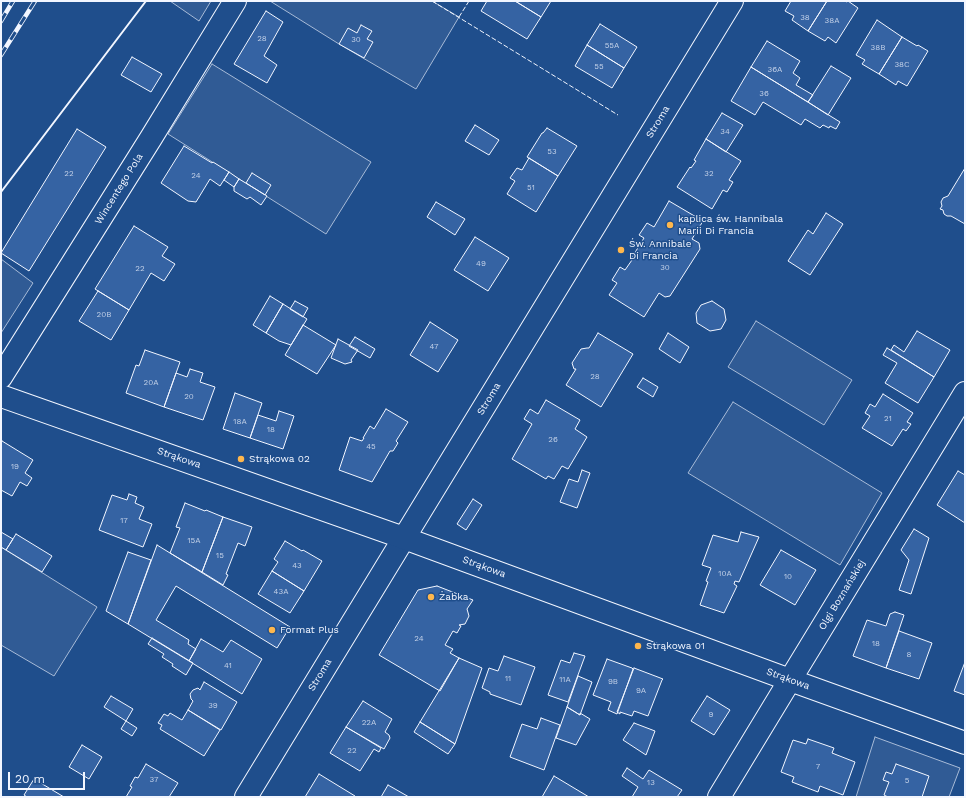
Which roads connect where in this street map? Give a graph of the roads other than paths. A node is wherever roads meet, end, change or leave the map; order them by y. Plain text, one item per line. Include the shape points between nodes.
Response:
1 (235, 1) edge
2 (732, 1) edge
3 (1, 377) edge
4 (965, 393) edge
5 (1, 396) edge
6 (404, 538) junction
7 (790, 680) junction
8 (965, 743) edge
9 (246, 797) edge
10 (719, 797) edge

1 - 3 street, Wincentego Pola
2 - 6 street, Stroma
4 - 7 street, Olgi Boznańskiej
5 - 6 street, Strąkowa
6 - 7 street, Strąkowa
6 - 9 street, Stroma
7 - 8 street, Strąkowa
7 - 10 street, Olgi Boznańskiej

